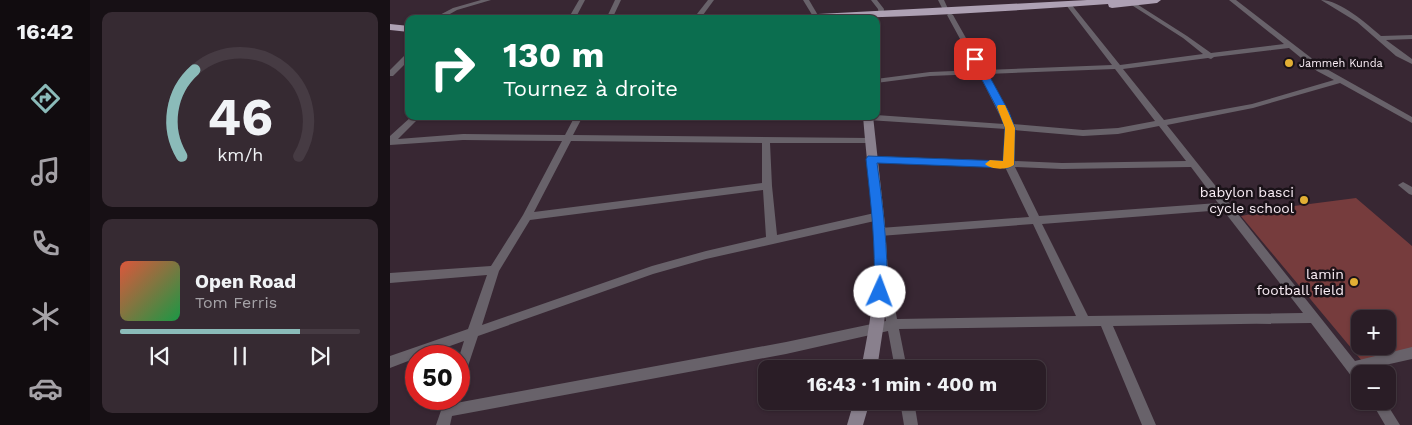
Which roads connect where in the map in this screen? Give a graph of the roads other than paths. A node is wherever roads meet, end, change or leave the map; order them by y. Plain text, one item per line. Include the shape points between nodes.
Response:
1 (488, 0) edge
2 (582, 0) edge
3 (618, 0) edge
4 (711, 0) edge
5 (806, 0) edge
6 (874, 0) edge
7 (941, 0) edge
8 (1120, 0) edge
9 (1157, 0) edge
10 (1232, 0) edge
11 (1324, 0) edge
12 (1088, 2) edge
13 (1132, 3) junction
14 (1071, 7) junction
15 (948, 13) junction
16 (882, 14) junction
17 (443, 15) edge
18 (573, 15) edge
19 (611, 15) edge
20 (699, 15) edge
21 (815, 15) edge
22 (874, 15) edge
23 (880, 18) edge
24 (390, 27) edge
25 (405, 29) edge
26 (390, 32) edge
27 (405, 34) edge
28 (1412, 37) edge
29 (1381, 38) junction
30 (1289, 46) junction
31 (1211, 57) junction
32 (405, 59) edge
33 (1412, 62) edge
34 (394, 66) edge
35 (1118, 67) junction
36 (984, 73) junction
37 (390, 74) edge
38 (880, 80) edge
39 (1338, 81) junction
40 (880, 118) edge
41 (413, 120) edge
42 (577, 120) edge
43 (868, 120) edge
44 (1412, 120) edge
45 (1163, 123) junction
46 (1010, 128) junction
47 (568, 137) junction
48 (390, 141) edge
49 (766, 141) junction
50 (870, 141) junction
51 (871, 159) junction
52 (1192, 164) junction
53 (1008, 165) junction
54 (1412, 183) edge
55 (766, 186) junction
56 (1412, 192) edge
57 (1227, 206) junction
58 (527, 216) junction
59 (879, 216) junction
60 (1035, 220) junction
61 (880, 232) junction
62 (772, 241) junction
63 (881, 264) junction
64 (494, 270) junction
65 (390, 278) edge
66 (1314, 318) junction
67 (1085, 322) junction
68 (1105, 322) junction
69 (894, 324) junction
70 (878, 327) junction
71 (472, 334) junction
72 (469, 345) edge
73 (1412, 353) edge
74 (871, 360) edge
75 (900, 360) edge
76 (390, 362) edge
77 (1377, 365) edge
78 (1351, 366) edge
79 (470, 401) edge
80 (448, 410) edge
81 (859, 410) edge
82 (908, 410) edge
83 (1383, 410) edge
84 (443, 425) edge
85 (855, 425) edge
86 (911, 425) edge
87 (1149, 425) edge
88 (1394, 425) edge

1 - 17 street
2 - 18 street
3 - 19 street
4 - 20 street
5 - 21 street
6 - 16 street
7 - 15 street
8 - 12 highway
9 - 13 highway
10 - 30 street
11 - 29 street
12 - 14 highway
13 - 14 highway
13 - 31 street
14 - 15 highway
14 - 35 street
15 - 16 highway
15 - 23 highway
15 - 36 street
16 - 22 highway
24 - 25 highway
26 - 27 highway
28 - 29 street
29 - 33 street
30 - 31 street
30 - 39 street
31 - 35 street
32 - 34 street
34 - 37 street
35 - 36 street
35 - 45 street
36 - 38 street via 930,74
36 - 46 street
39 - 44 street
39 - 45 street via 1253,106
40 - 46 street
41 - 48 street
42 - 47 street
43 - 50 main road
45 - 46 street via 1083,134
45 - 52 street
46 - 53 street
47 - 48 street
47 - 49 street
47 - 58 street
49 - 50 street
49 - 55 street
50 - 51 main road
51 - 53 street
51 - 59 main road
52 - 53 street
52 - 57 street
53 - 60 street
54 - 56 street via 1403,185
55 - 58 street
55 - 62 street
57 - 60 street
57 - 66 street
58 - 64 street
59 - 61 main road
59 - 62 street
60 - 61 street
60 - 67 street
61 - 63 main road
62 - 71 street via 652,270
63 - 69 street
63 - 70 main road
64 - 65 street
64 - 71 street
66 - 68 street
66 - 78 street
67 - 68 street
67 - 69 street
68 - 87 street
69 - 70 street
69 - 75 street
70 - 74 main road
70 - 79 street via 786,348
71 - 72 street
71 - 76 street
73 - 77 street
80 - 84 street
81 - 85 main road
82 - 86 street
83 - 88 street

